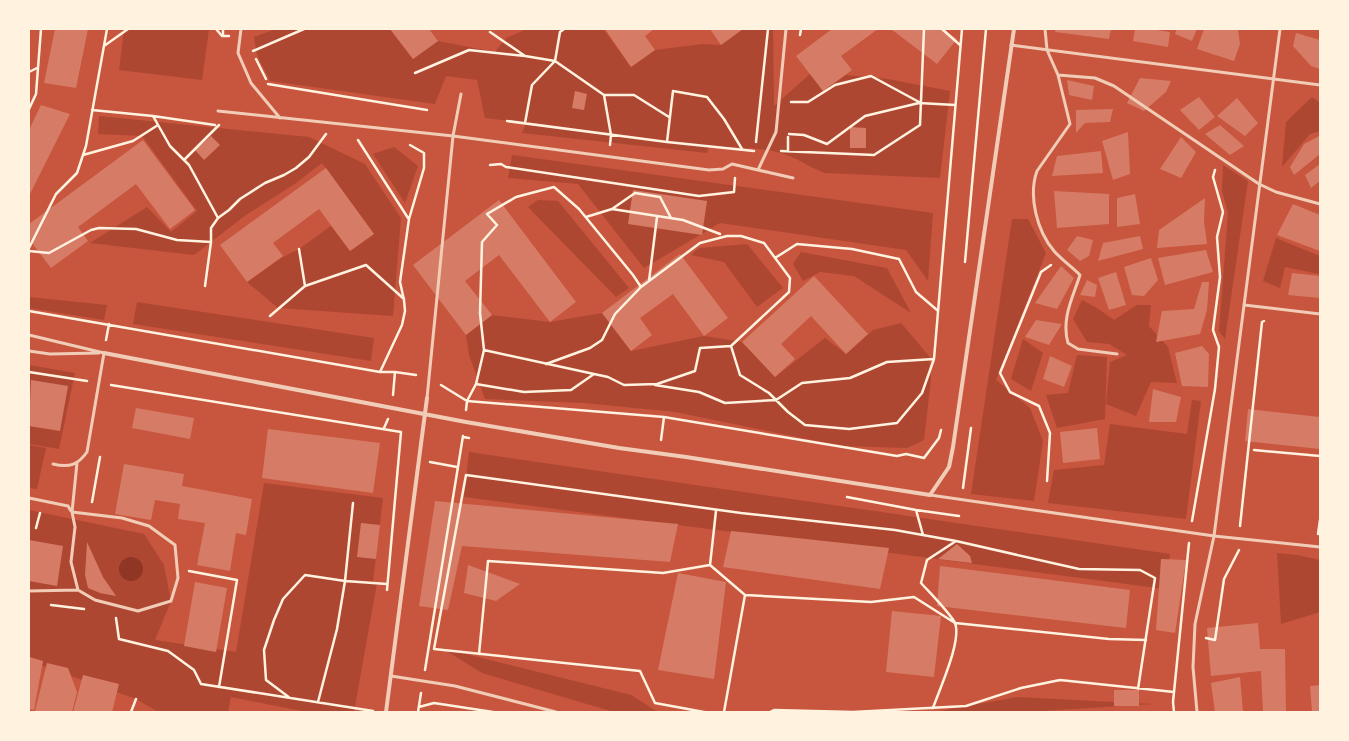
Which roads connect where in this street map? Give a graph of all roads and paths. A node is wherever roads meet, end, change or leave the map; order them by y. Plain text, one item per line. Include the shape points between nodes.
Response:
1 (41, 29) edge
2 (106, 29) edge
3 (128, 29) edge
4 (216, 29) edge
5 (241, 29) edge
6 (304, 29) edge
7 (564, 29) edge
8 (768, 29) edge
9 (786, 29) edge
10 (924, 29) edge
11 (942, 29) edge
12 (962, 29) edge
13 (986, 29) edge
14 (1014, 29) edge
15 (1045, 29) edge
16 (1280, 29) edge
17 (490, 32) dead end
18 (222, 36) dead end
19 (253, 44) dead end
20 (960, 45) junction
21 (1011, 45) junction
22 (103, 46) junction
23 (1047, 50) junction
24 (252, 51) junction
25 (525, 56) junction
26 (555, 62) junction
27 (38, 67) junction
28 (29, 72) edge
29 (415, 73) dead end
30 (1058, 75) junction
31 (1272, 79) junction
32 (1320, 86) edge
33 (461, 94) dead end
34 (604, 95) junction
35 (789, 102) dead end
36 (919, 103) junction
37 (955, 106) junction
38 (29, 108) edge
39 (92, 110) junction
40 (427, 110) dead end
41 (218, 112) dead end
42 (669, 117) junction
43 (280, 118) junction
44 (507, 121) dead end
45 (525, 123) junction
46 (158, 125) junction
47 (219, 125) dead end
48 (788, 134) dead end
49 (333, 135) dead end
50 (611, 135) junction
51 (453, 136) junction
52 (352, 139) dead end
53 (358, 140) junction
54 (365, 141) dead end
55 (667, 142) junction
56 (756, 143) dead end
57 (405, 145) dead end
58 (742, 149) junction
59 (767, 151) junction
60 (83, 155) junction
61 (1219, 156) junction
62 (609, 158) junction
63 (184, 160) junction
64 (490, 165) dead end
65 (758, 170) junction
66 (794, 178) dead end
67 (1260, 184) junction
68 (734, 192) dead end
69 (1320, 204) edge
70 (612, 209) junction
71 (586, 217) junction
72 (657, 217) junction
73 (218, 218) junction
74 (409, 218) junction
75 (672, 219) junction
76 (720, 234) dead end
77 (211, 242) junction
78 (299, 249) dead end
79 (29, 250) edge
80 (775, 258) junction
81 (1062, 259) junction
82 (965, 265) dead end
83 (649, 281) junction
84 (205, 286) dead end
85 (305, 286) junction
86 (641, 287) junction
87 (404, 300) junction
88 (1244, 305) junction
89 (29, 311) edge
90 (937, 311) junction
91 (1320, 314) edge
92 (270, 316) dead end
93 (1266, 319) dead end
94 (29, 335) edge
95 (731, 346) junction
96 (484, 350) junction
97 (29, 351) edge
98 (104, 353) junction
99 (1117, 354) dead end
100 (934, 359) junction
101 (546, 364) junction
102 (29, 372) edge
103 (380, 372) junction
104 (594, 374) junction
105 (429, 377) junction
106 (99, 383) junction
107 (476, 384) junction
108 (651, 384) junction
109 (427, 398) joint
110 (776, 400) junction
111 (467, 401) junction
112 (426, 415) junction
113 (943, 423) dead end
114 (461, 446) dead end
115 (1254, 450) dead end
116 (1320, 456) edge
117 (77, 463) junction
118 (53, 464) dead end
119 (1047, 481) dead end
120 (930, 495) junction
121 (29, 498) edge
122 (353, 503) dead end
123 (916, 510) dead end
124 (716, 511) dead end
125 (72, 512) junction
126 (1320, 520) edge
127 (1190, 533) junction
128 (1311, 533) dead end
129 (1319, 534) edge
130 (923, 535) junction
131 (1214, 536) junction
132 (1238, 538) junction
133 (956, 541) junction
134 (1320, 547) edge
135 (1240, 548) dead end
136 (1236, 554) junction
137 (710, 565) junction
138 (177, 568) junction
139 (344, 581) junction
140 (387, 584) junction
141 (78, 590) junction
142 (29, 591) edge
143 (745, 595) junction
144 (386, 597) dead end
145 (45, 604) dead end
146 (91, 610) dead end
147 (115, 613) dead end
148 (955, 623) junction
149 (1179, 632) junction
150 (1195, 635) junction
151 (1146, 640) junction
152 (479, 654) junction
153 (391, 676) junction
154 (423, 681) junction
155 (219, 687) junction
156 (1138, 689) junction
157 (1174, 692) junction
158 (291, 698) junction
159 (136, 699) dead end
160 (318, 702) junction
161 (373, 704) dead end
162 (419, 707) junction
163 (933, 708) junction
164 (130, 712) edge
165 (372, 712) edge
166 (386, 712) edge
167 (418, 712) edge
168 (493, 712) edge
169 (556, 712) edge
170 (704, 712) edge
171 (724, 712) edge
172 (770, 712) edge
173 (1174, 712) edge
174 (1197, 712) edge

1 - 27 path
2 - 22 path
3 - 22 path
4 - 18 path
5 - 43 lane via 238,53 250,83
6 - 24 path
7 - 26 path via 560,32
8 - 56 path
9 - 59 lane via 776,132
10 - 36 path
11 - 20 path
12 - 20 path
13 - 82 path
14 - 21 street
15 - 23 lane
16 - 31 lane
17 - 25 path
19 - 24 path
20 - 37 path
21 - 23 lane
21 - 120 street via 953,447 949,467
22 - 39 path
23 - 30 lane
23 - 31 lane
24 - 40 path via 268,84
25 - 26 path
25 - 29 path via 469,50
26 - 34 path
26 - 45 path via 532,85
27 - 28 path
27 - 38 path via 36,94
30 - 61 lane via 1095,78 1114,86
30 - 81 lane via 1070,124 1037,171 1033,189 1039,223 1054,251
31 - 32 lane
31 - 67 lane
33 - 51 lane
34 - 42 path via 634,95
34 - 50 path
35 - 36 path via 808,102 835,85 871,76
36 - 37 path
36 - 48 path via 865,116 827,144 804,135
36 - 59 path via 920,125 874,155
37 - 90 path
39 - 46 path via 153,116
39 - 60 path
41 - 43 lane
42 - 55 path
42 - 58 path via 673,91 706,97
43 - 51 lane
44 - 45 path
45 - 50 path
46 - 60 path via 133,141
46 - 63 path via 170,146
47 - 63 path
49 - 73 path via 327,134 309,157 296,168 240,199
50 - 55 path
50 - 62 path
51 - 62 lane
51 - 105 lane
52 - 53 path
53 - 54 path
53 - 74 path
55 - 58 path
57 - 74 path via 411,145 424,153 424,168
58 - 59 path
59 - 65 lane
60 - 79 path via 77,173 56,194
61 - 67 lane
61 - 127 path via 1213,177 1223,212 1217,237 1220,277 1213,330 1219,347 1215,389
62 - 65 lane via 709,170 723,169 732,164
63 - 73 path via 190,165
64 - 68 path via 501,164 506,167 699,196
65 - 66 lane
67 - 69 lane via 1276,192
67 - 88 lane
70 - 71 path
70 - 72 path
70 - 75 path via 635,193 660,197
71 - 86 path
71 - 96 path via 554,187 516,197 487,214 496,225 482,242 480,313
72 - 75 path
72 - 83 path
73 - 77 path via 211,228
74 - 87 path via 400,282
75 - 76 path via 683,220
77 - 79 path via 177,240 136,229 98,228 49,253
77 - 84 path
78 - 85 path
80 - 83 path via 764,243 741,236 727,236 700,243
80 - 90 path via 797,244 852,249 899,259 916,292
80 - 95 path via 790,278 788,292
81 - 99 lane via 1080,275 1065,322 1068,343 1078,349
81 - 119 path via 1040,272 1000,373 1010,392 1039,406 1050,433
83 - 86 path
85 - 87 path via 366,265
85 - 92 path
86 - 101 path via 615,314 602,340 590,348
87 - 103 path via 402,325
88 - 91 lane
88 - 131 lane
89 - 103 path
90 - 100 path
93 - 132 path via 1262,322
94 - 98 lane
95 - 108 path via 700,348 695,370
95 - 110 path via 740,375
96 - 101 path
96 - 107 path
97 - 98 lane via 50,354
98 - 106 lane
98 - 112 street
100 - 110 path via 887,362 850,378 802,383
100 - 110 path via 922,393 897,423 849,428 806,425
101 - 104 path
102 - 106 path
103 - 105 path
104 - 107 path via 571,390 524,392
104 - 108 path via 608,377 624,385
105 - 109 lane
105 - 111 path
106 - 117 lane via 87,452
106 - 140 path via 401,432
107 - 111 path
108 - 110 path via 700,392 725,403
109 - 112 street
111 - 113 path via 664,417 897,456 906,454 924,458 939,438
112 - 120 street via 619,448
112 - 153 street
114 - 154 path
115 - 116 path
117 - 118 lane via 64,467
117 - 125 lane
120 - 127 lane
121 - 125 lane via 68,506
122 - 139 path
123 - 130 path
124 - 137 path
125 - 138 lane via 122,518 149,526 175,546
125 - 141 lane via 75,527 71,562
126 - 129 path
127 - 131 lane
127 - 149 path
128 - 129 path
130 - 133 path
130 - 152 path via 466,475 434,649
131 - 132 lane
131 - 150 lane via 1195,624
132 - 134 lane
132 - 136 path
133 - 148 path via 927,560 922,583
133 - 151 path via 1079,569 1140,570 1155,578
135 - 136 path
136 - 150 path via 1224,579 1215,640
137 - 143 path
137 - 152 path via 663,573 488,561
138 - 141 lane via 178,578 171,601 138,610 95,600
138 - 155 path via 237,580
139 - 140 path
139 - 158 path via 305,575 283,599 264,650 266,680
139 - 160 path via 337,629
140 - 144 path
141 - 142 lane
143 - 148 path via 871,602 914,598
143 - 171 path
145 - 146 path
147 - 155 path via 119,639 168,651 194,670 201,684
148 - 151 path via 1109,639
148 - 163 path via 956,641
149 - 150 path
149 - 157 path
150 - 174 lane via 1193,667
151 - 156 path
152 - 170 path via 640,671 655,703
153 - 154 lane
153 - 166 street
154 - 162 path
154 - 169 lane via 455,686
155 - 158 path
156 - 157 path
156 - 163 path via 1060,680 1021,688 966,706
157 - 173 path
158 - 160 path
159 - 164 path
160 - 165 path
161 - 165 path
162 - 167 path
162 - 168 path via 434,703
163 - 172 path via 853,712

